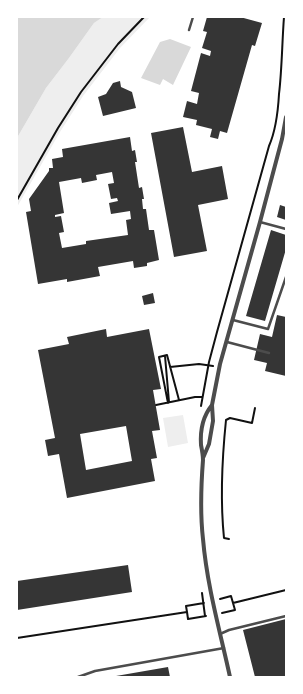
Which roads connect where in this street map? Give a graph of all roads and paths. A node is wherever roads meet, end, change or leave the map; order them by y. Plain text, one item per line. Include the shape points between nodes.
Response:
1 (144, 17) edge
2 (193, 17) edge
3 (189, 30) dead end
4 (286, 116) edge
5 (286, 124) edge
6 (17, 200) edge
7 (260, 222) junction
8 (286, 229) edge
9 (286, 278) edge
10 (233, 320) junction
11 (217, 332) dead end
12 (220, 337) dead end
13 (226, 342) junction
14 (269, 352) dead end
15 (165, 356) junction
16 (213, 361) dead end
17 (209, 362) dead end
18 (220, 366) junction
19 (170, 367) junction
20 (202, 397) dead end
21 (179, 400) junction
22 (169, 402) junction
23 (156, 405) dead end
24 (212, 405) junction
25 (254, 408) dead end
26 (225, 437) junction
27 (229, 438) dead end
28 (203, 458) junction
29 (222, 504) junction
30 (225, 504) dead end
31 (228, 539) dead end
32 (286, 590) edge
33 (215, 614) junction
34 (286, 616) edge
35 (220, 634) junction
36 (17, 638) edge
37 (224, 648) junction
38 (78, 677) edge
39 (230, 677) edge

1 - 6 path via 118,44 81,92
2 - 3 lane
4 - 5 street
5 - 7 street
7 - 8 lane
7 - 10 street
9 - 10 lane via 268,329
10 - 13 street
11 - 12 path
13 - 14 lane
13 - 18 street
15 - 19 path via 167,355
15 - 22 path
15 - 22 path via 160,357
16 - 17 path
18 - 19 path via 199,364
18 - 24 street
19 - 21 path
20 - 21 path
21 - 22 path
22 - 23 path
24 - 28 street via 213,421 209,444
24 - 28 street via 203,420
25 - 26 path via 252,423 230,418 226,420
26 - 27 path
26 - 29 path
28 - 33 street via 203,540
29 - 30 path
29 - 31 path via 224,538
32 - 33 path via 233,603 235,610
33 - 35 street
33 - 36 path via 188,619 187,612
34 - 35 lane
35 - 37 street
37 - 38 lane via 95,671
37 - 39 street

